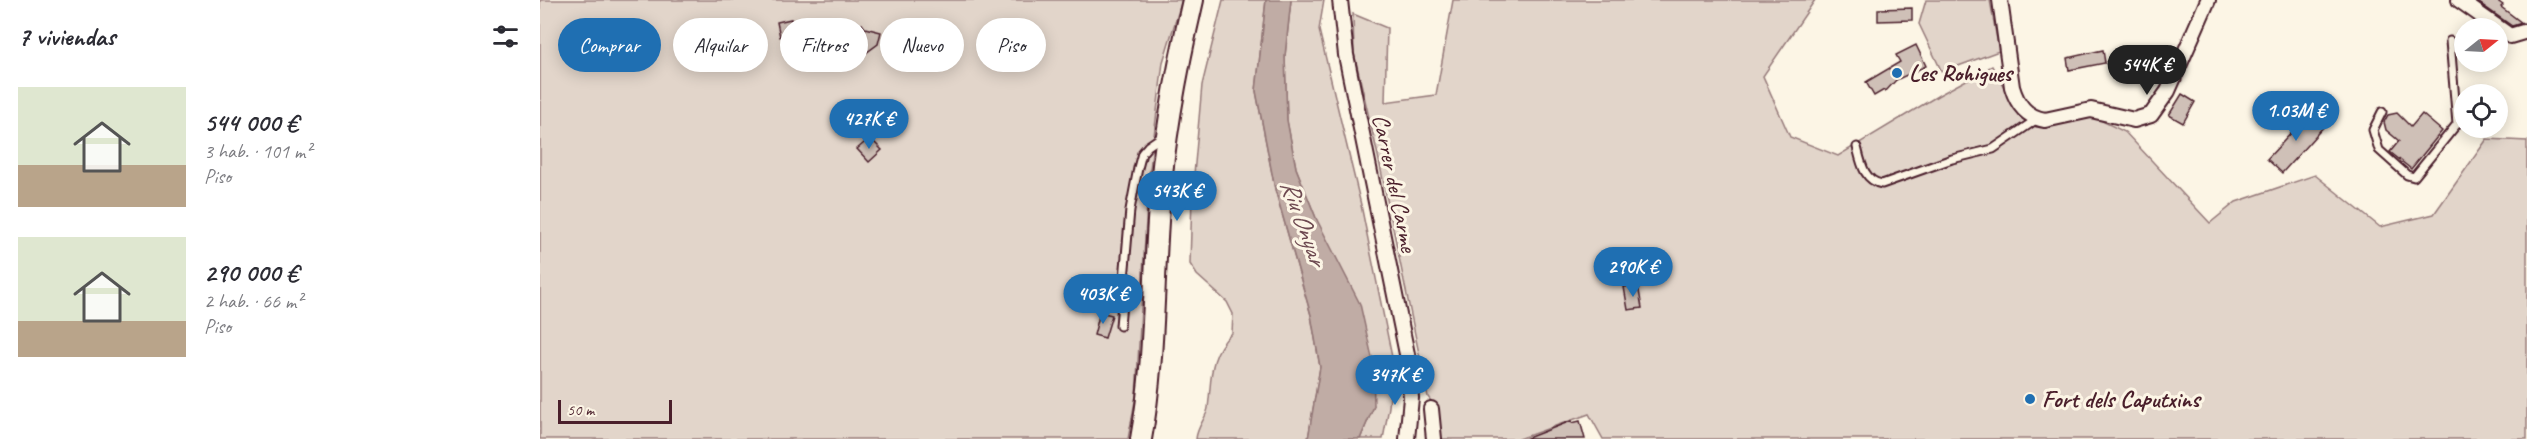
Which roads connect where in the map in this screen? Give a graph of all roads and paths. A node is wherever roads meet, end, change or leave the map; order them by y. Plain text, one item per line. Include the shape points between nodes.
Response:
1 (1193, 0) edge
2 (1340, 0) edge
3 (2000, 0) edge
4 (2208, 0) edge
5 (2459, 0) edge
6 (2527, 31) edge
7 (2450, 40) dead end
8 (2382, 112) dead end
9 (2038, 119) junction
10 (1166, 134) junction
11 (1857, 147) dead end
12 (1120, 326) dead end
13 (1431, 409) dead end
14 (1142, 439) edge
15 (1407, 439) edge
16 (1434, 439) edge

1 - 10 main road
2 - 15 street, Carrer del Carme via 1346,55 1406,345 1410,375
3 - 9 street via 2012,87 2019,106
4 - 9 street via 2168,91 2151,116 2134,120 2091,110 2058,119
5 - 6 street via 2511,36
7 - 8 lane via 2457,124 2414,177 2376,146 2373,130
9 - 11 lane via 1993,149 1882,184 1867,176
10 - 12 lane via 1142,153 1138,168
10 - 14 main road via 1150,378
13 - 16 street

